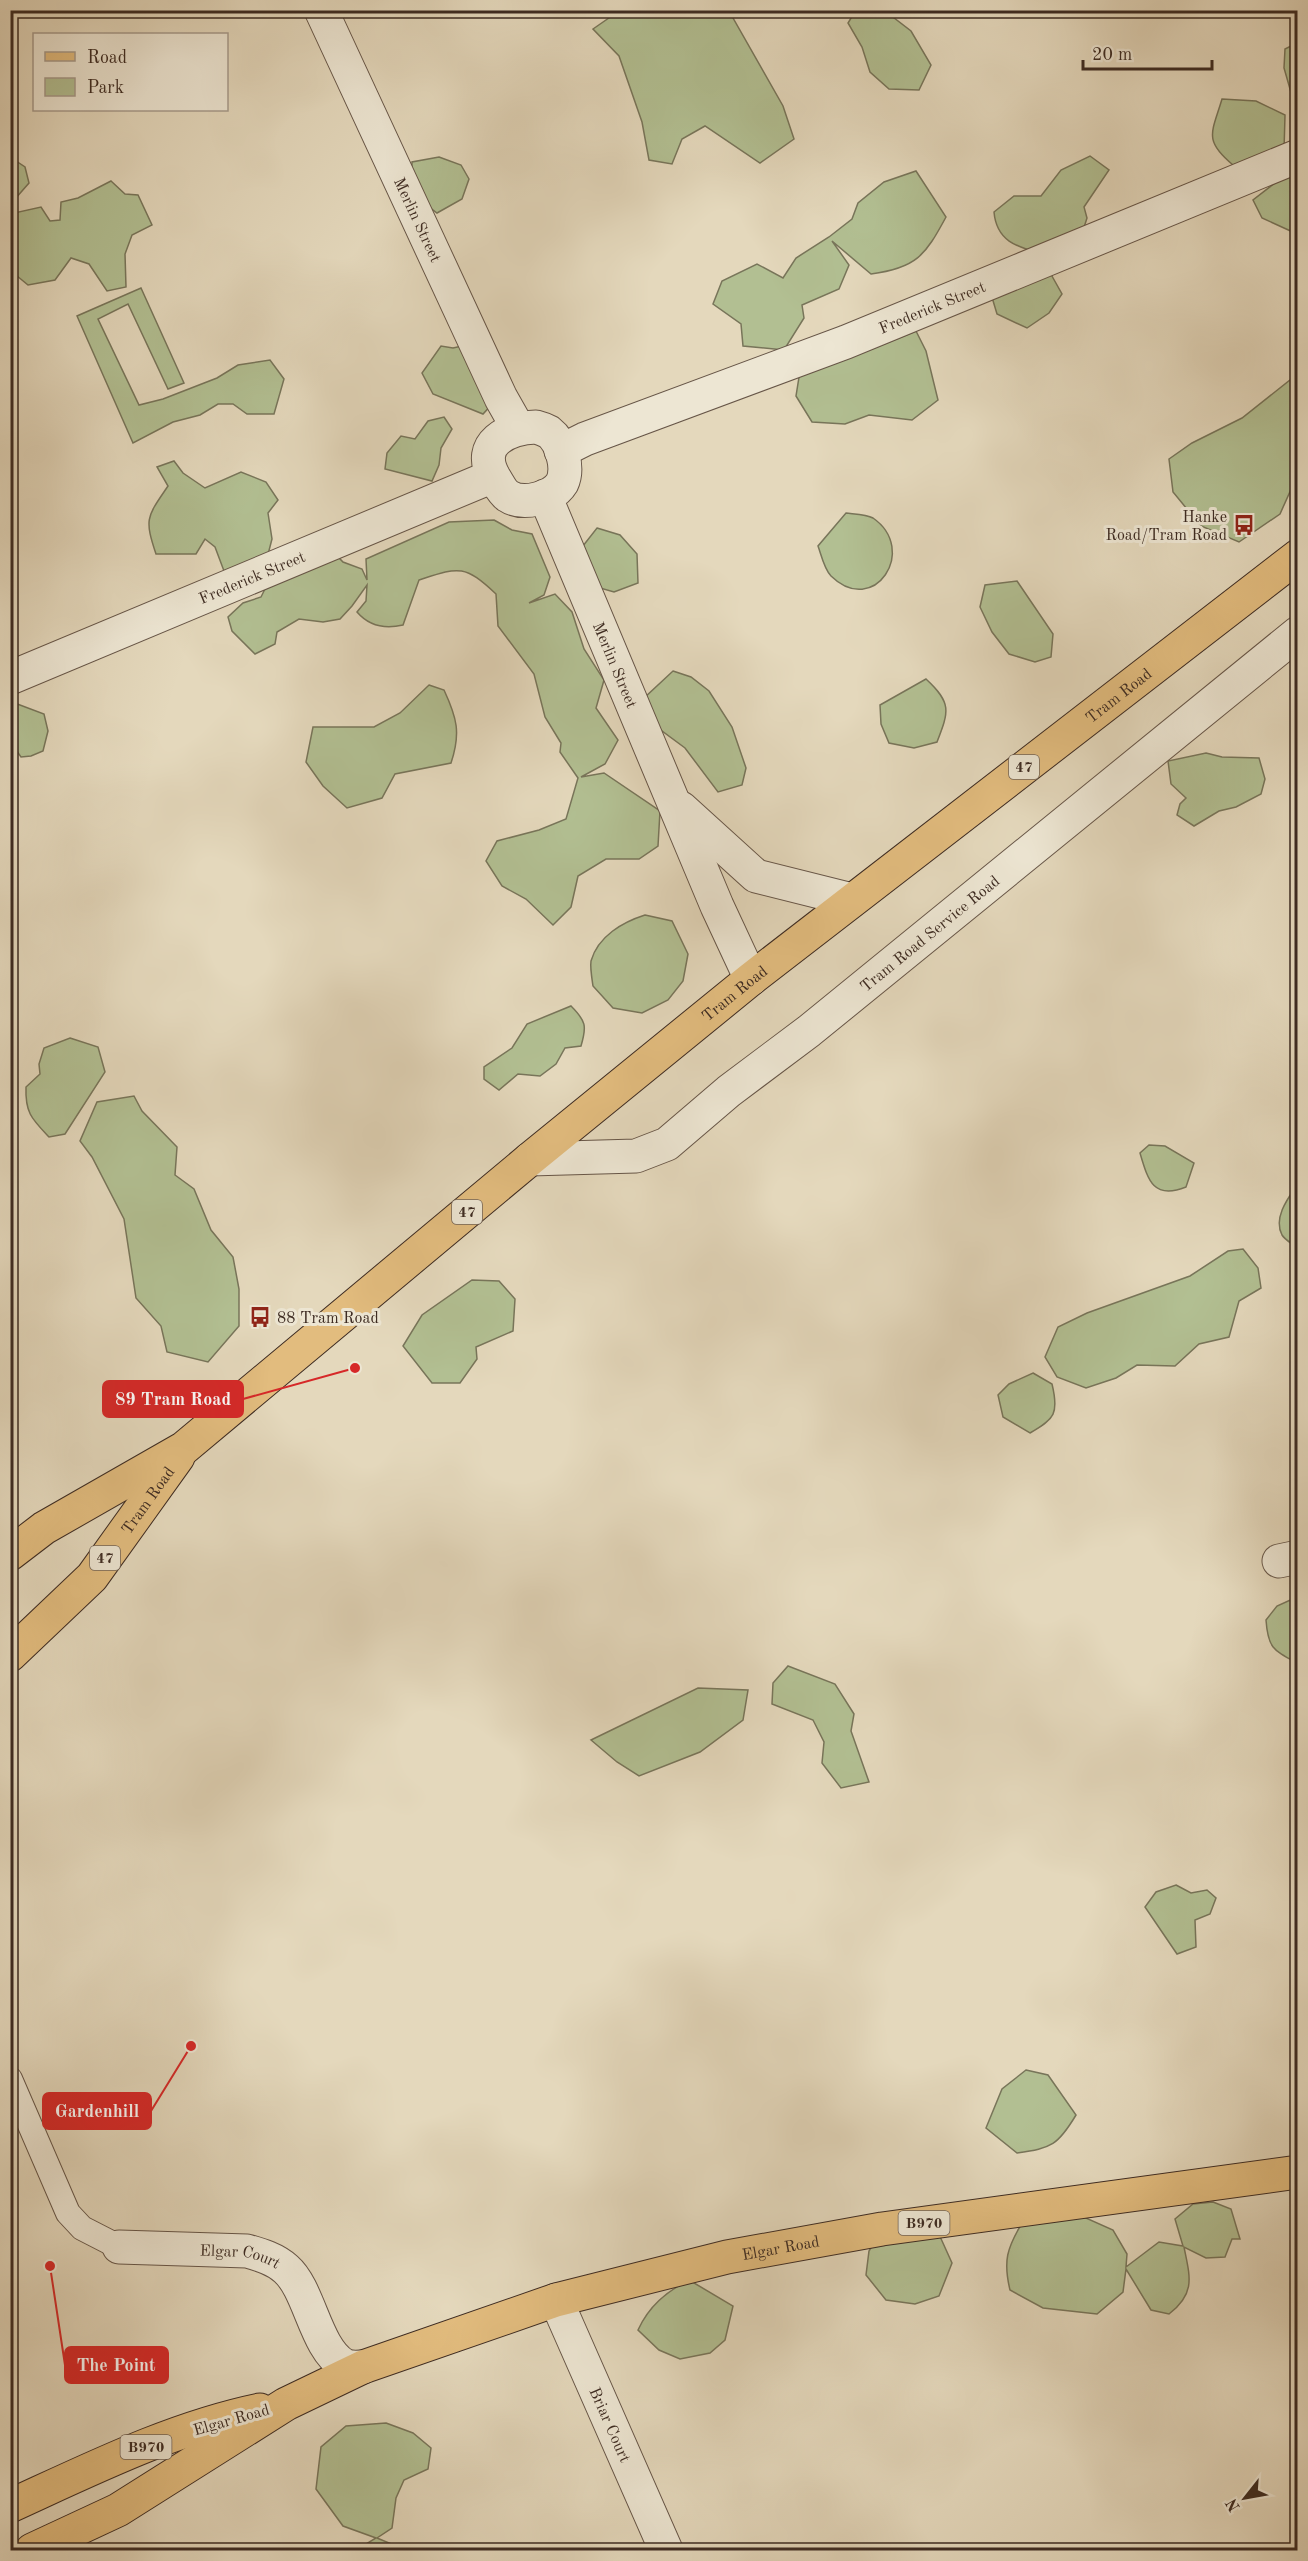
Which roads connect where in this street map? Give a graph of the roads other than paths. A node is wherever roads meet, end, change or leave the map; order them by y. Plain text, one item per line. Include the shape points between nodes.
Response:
1 (321, 10) edge
2 (1298, 156) edge
3 (518, 428) junction
4 (561, 451) junction
5 (493, 476) junction
6 (545, 496) junction
7 (1298, 556) edge
8 (1298, 633) edge
9 (10, 678) edge
10 (673, 800) junction
11 (852, 900) junction
12 (751, 979) junction
13 (530, 1159) junction
14 (184, 1448) junction
15 (10, 1554) edge
16 (10, 1655) edge
17 (10, 2079) edge
18 (1298, 2172) edge
19 (118, 2247) joint
20 (556, 2300) junction
21 (320, 2334) junction
22 (363, 2367) junction
23 (295, 2400) junction
24 (10, 2506) edge
25 (32, 2550) edge
26 (666, 2550) edge

1 - 3 street, Merlin Street
2 - 4 street, Frederick Street via 846,342
3 - 4 street via 536,427 550,433
3 - 5 street via 495,440 489,455
4 - 6 street via 566,470 561,484
5 - 6 street via 507,495 525,501
5 - 9 street, Frederick Street
6 - 10 street, Merlin Street
7 - 11 main road, Tram Road / 47
8 - 13 street, Tram Road Service Road via 667,1144 636,1156
10 - 11 street, Merlin Street via 756,876
10 - 12 street, Merlin Street
11 - 12 main road, Tram Road / 47
12 - 13 main road, Tram Road / 47
13 - 14 main road, Tram Road / 47
14 - 15 main road, Tram Road / 47 via 44,1528
14 - 16 main road, Tram Road / 47 via 92,1577
17 - 19 lane via 68,2213 82,2228
18 - 20 main road, Elgar Road / B970 via 882,2229 727,2257
19 - 21 street, Elgar Court via 247,2252 267,2257 286,2269 296,2282
20 - 22 main road, Elgar Road / B970
20 - 26 street, Briar Court
21 - 22 street, Elgar Court via 342,2363
21 - 23 street, Elgar Court via 325,2358 320,2373
22 - 23 main road, Elgar Road / B970
23 - 24 main road, Elgar Road / B970 via 205,2425 101,2464
23 - 25 main road, Elgar Road / B970 via 118,2510

